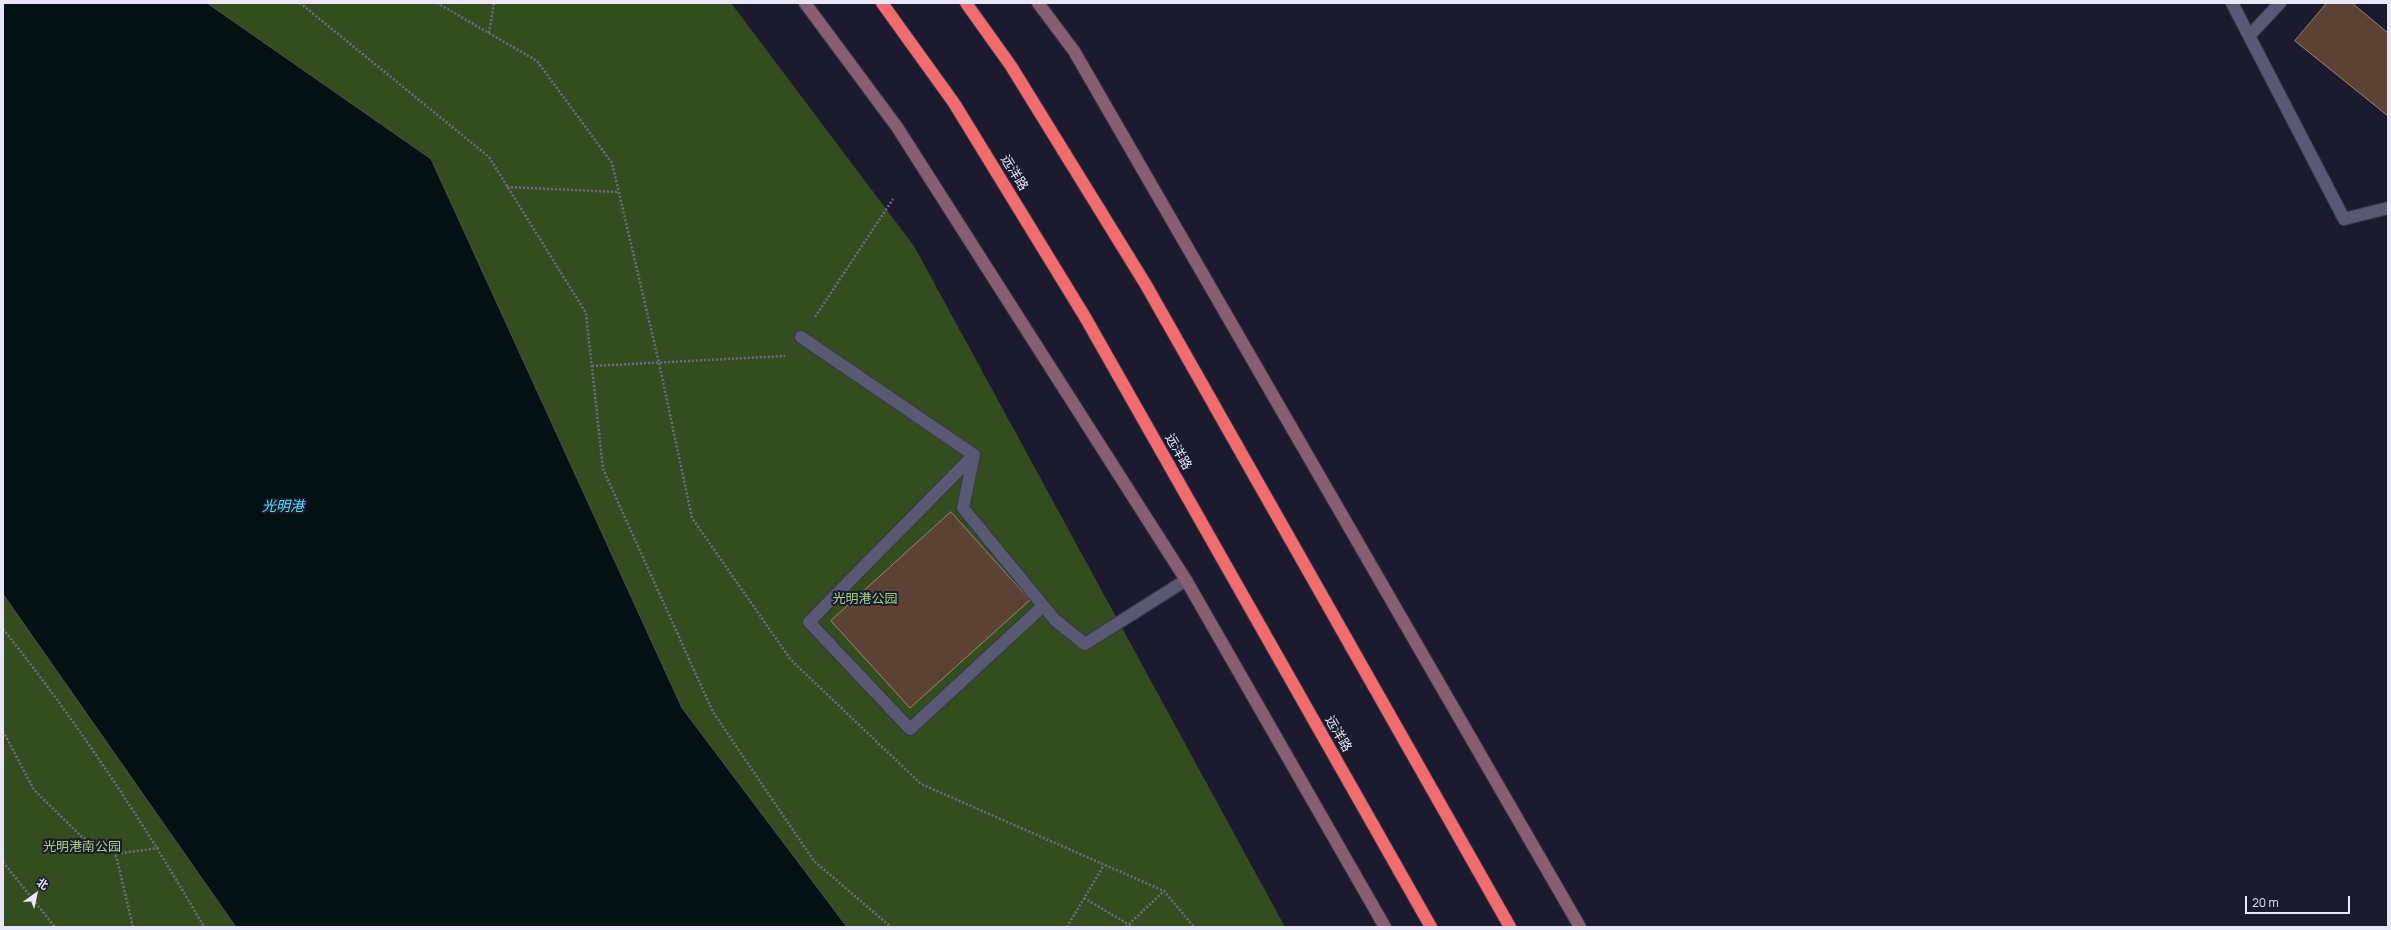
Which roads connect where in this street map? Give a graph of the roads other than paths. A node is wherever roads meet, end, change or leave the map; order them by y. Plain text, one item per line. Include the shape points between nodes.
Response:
1 (805, 3) edge
2 (882, 3) edge
3 (966, 3) edge
4 (1038, 3) edge
5 (2232, 3) edge
6 (2280, 3) edge
7 (2249, 36) junction
8 (2388, 208) edge
9 (801, 337) road end
10 (974, 455) junction
11 (1186, 580) junction
12 (1043, 606) junction
13 (1385, 927) edge
14 (1431, 927) edge
15 (1510, 927) edge
16 (1580, 927) edge

1 - 11 main road via 897,127
2 - 14 highway, 远洋路 via 954,103 1086,317
3 - 15 highway via 1011,66 1146,285
4 - 16 main road via 1074,51
5 - 7 street
6 - 7 street
7 - 8 street via 2344,218
9 - 10 street
10 - 12 street via 963,508
10 - 12 street via 809,622 910,729
11 - 12 street via 1085,644 1054,620
11 - 13 main road

